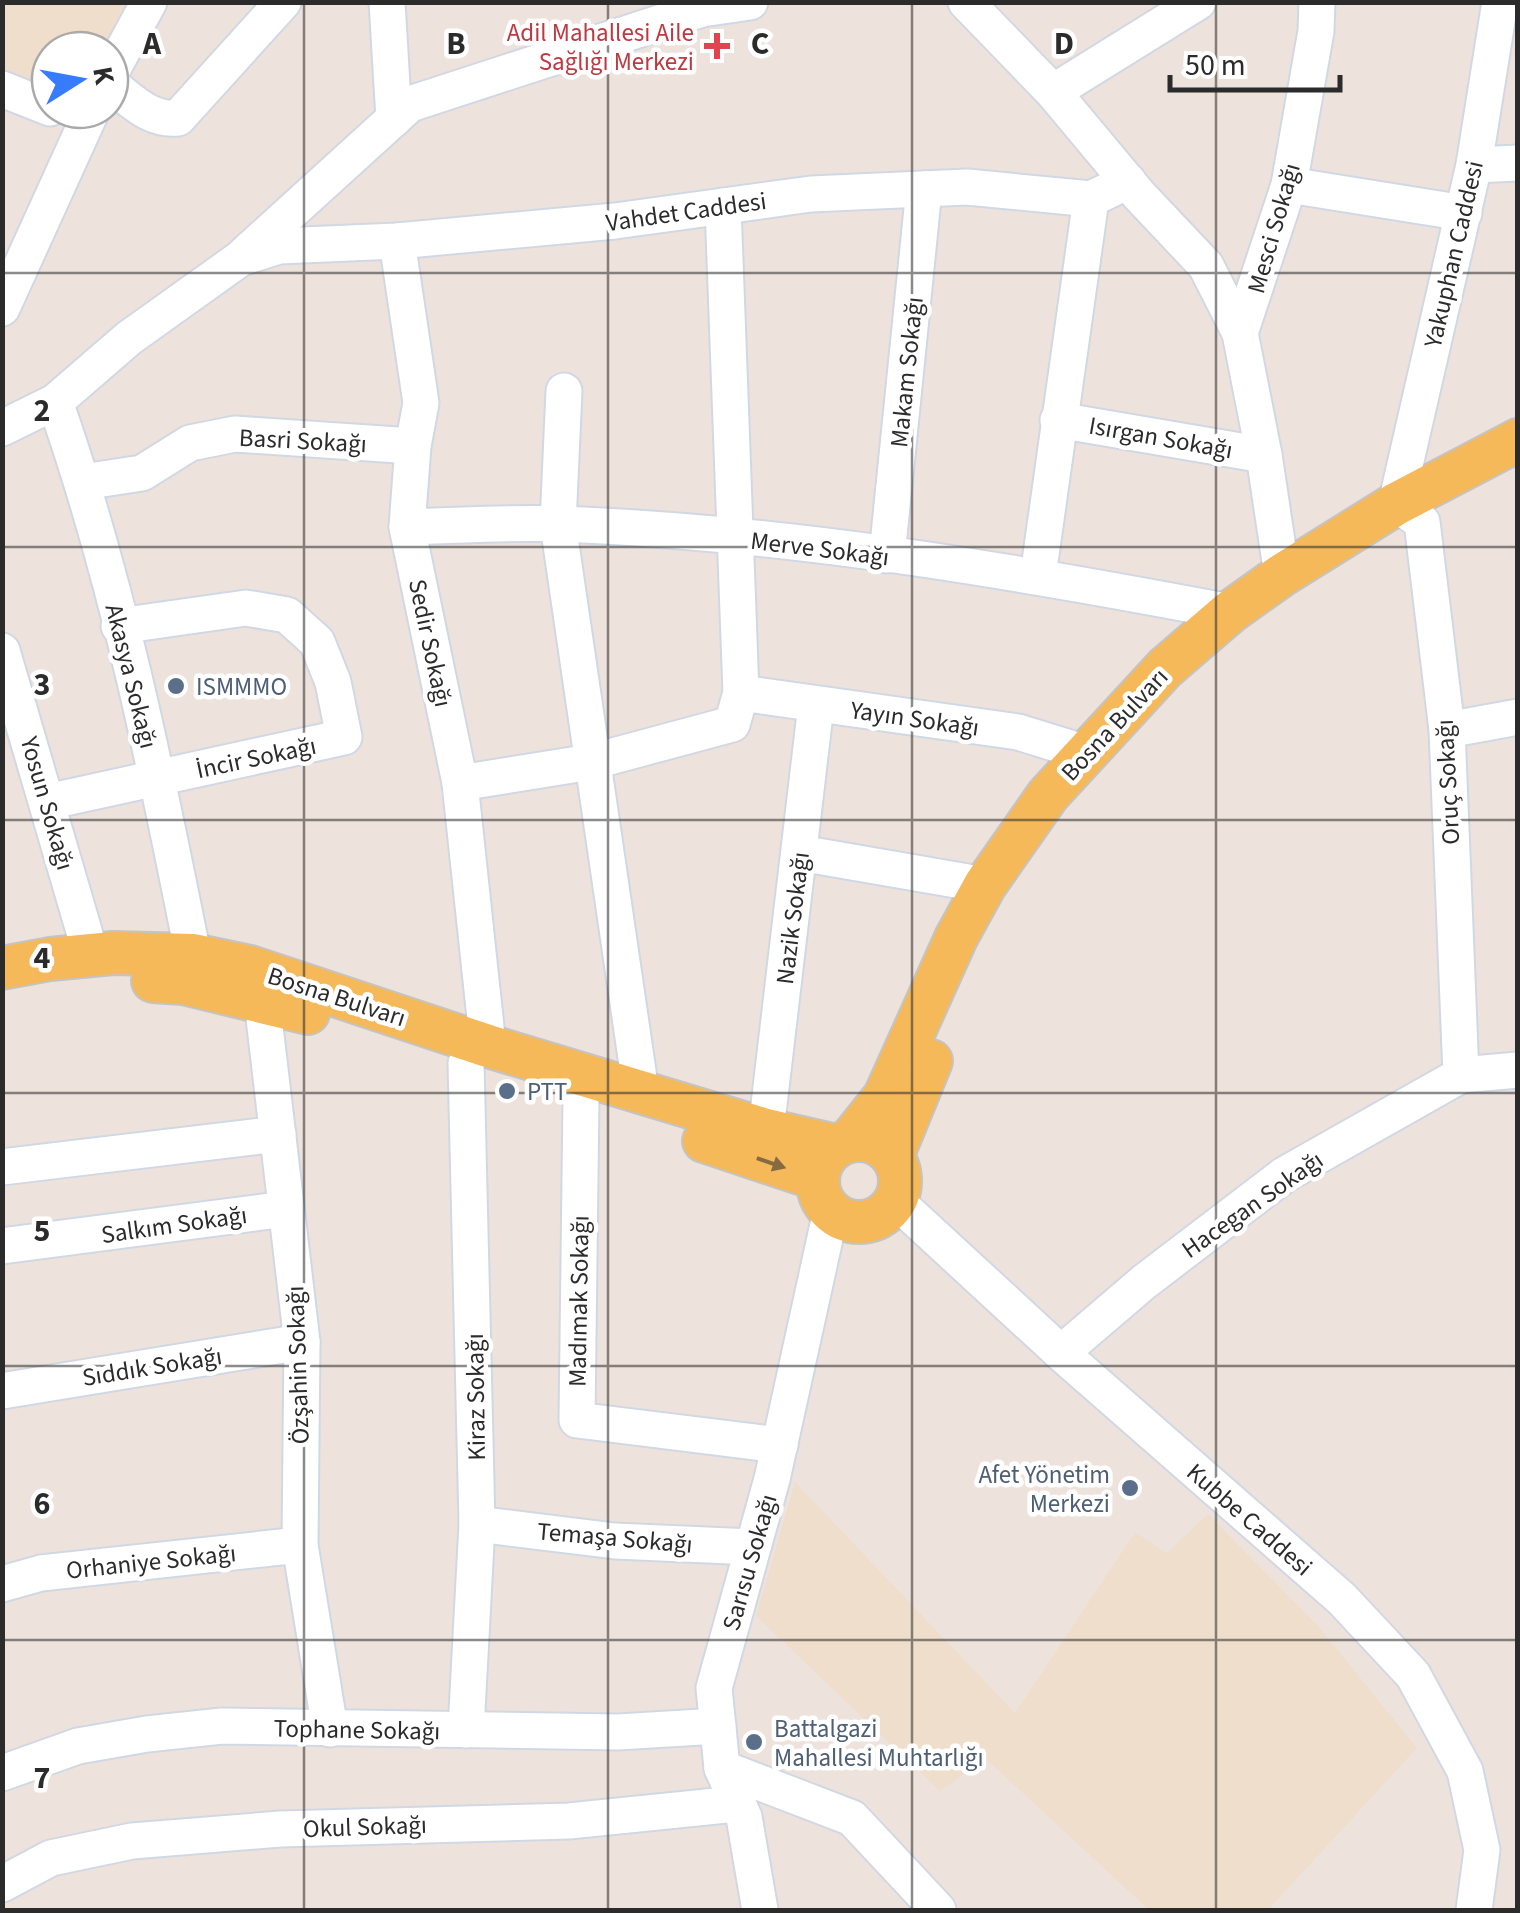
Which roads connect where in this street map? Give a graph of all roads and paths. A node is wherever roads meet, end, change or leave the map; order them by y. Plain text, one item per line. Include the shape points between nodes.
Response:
1 (149, 2) edge
2 (283, 2) edge
3 (386, 2) edge
4 (750, 2) edge
5 (966, 2) edge
6 (1198, 2) edge
7 (1318, 2) edge
8 (1500, 2) edge
9 (130, 37) edge
10 (2, 89) edge
11 (1053, 92) junction
12 (30, 99) edge
13 (130, 99) edge
14 (394, 120) junction
15 (64, 130) edge
16 (1518, 163) edge
17 (1474, 165) junction
18 (1128, 181) junction
19 (1289, 186) junction
20 (924, 189) junction
21 (1091, 199) junction
22 (723, 206) junction
23 (1464, 213) junction
24 (397, 241) junction
25 (13, 256) edge
26 (241, 258) junction
27 (2, 308) edge
28 (1240, 334) junction
29 (564, 392) dead end
30 (55, 402) junction
31 (1058, 420) junction
32 (2, 428) edge
33 (1518, 440) edge
34 (413, 446) junction
35 (1264, 455) junction
36 (1518, 471) edge
37 (83, 482) junction
38 (1409, 513) junction
39 (558, 524) junction
40 (407, 527) junction
41 (738, 538) junction
42 (887, 555) junction
43 (1282, 575) junction
44 (1038, 576) junction
45 (1230, 612) junction
46 (119, 626) junction
47 (2, 651) edge
48 (741, 693) junction
49 (816, 705) junction
50 (1518, 717) edge
51 (1446, 730) junction
52 (1086, 754) junction
53 (590, 762) junction
54 (158, 778) junction
55 (460, 782) junction
56 (47, 802) junction
57 (800, 853) junction
58 (985, 886) junction
59 (91, 956) junction
60 (193, 956) junction
61 (2, 968) edge
62 (2, 994) edge
63 (262, 1001) junction
64 (477, 1054) junction
65 (1518, 1070) edge
66 (1460, 1075) junction
67 (641, 1092) junction
68 (580, 1098) junction
69 (766, 1130) junction
70 (278, 1134) junction
71 (892, 1154) junction
72 (2, 1167) edge
73 (834, 1169) junction
74 (896, 1201) junction
75 (286, 1209) junction
76 (2, 1246) edge
77 (302, 1342) junction
78 (1061, 1353) junction
79 (2, 1390) edge
80 (780, 1445) junction
81 (477, 1524) junction
82 (300, 1546) junction
83 (753, 1548) junction
84 (2, 1584) edge
85 (718, 1726) junction
86 (330, 1729) junction
87 (466, 1730) junction
88 (722, 1768) junction
89 (2, 1773) edge
90 (736, 1804) junction
91 (2, 1884) edge
92 (760, 1910) edge
93 (938, 1910) edge
94 (1474, 1910) edge

1 - 9 street
2 - 13 street via 178,118 149,114
3 - 14 street
4 - 14 street, Vahdet Caddesi via 702,10 410,104
5 - 11 street
6 - 11 street
7 - 19 street, Mesci Sokağı
8 - 17 street, Yakuphan Caddesi
10 - 12 street
11 - 18 street
14 - 26 street, Vahdet Caddesi
15 - 25 street
16 - 17 street
17 - 23 street, Yakuphan Caddesi
18 - 21 street
18 - 28 street via 1206,266
19 - 23 street
19 - 28 street, Mesci Sokağı
20 - 21 street, Vahdet Caddesi
20 - 22 street, Vahdet Caddesi
20 - 42 street, Makam Sokağı
21 - 31 street
22 - 24 street, Vahdet Caddesi
22 - 41 street
23 - 38 street, Yakuphan Caddesi
24 - 26 street, Vahdet Caddesi via 279,246
24 - 34 street, Sedir Sokağı via 421,403
25 - 27 street
26 - 30 street, Vahdet Caddesi via 129,338
28 - 35 street
29 - 39 street
30 - 32 street, Vahdet Caddesi
30 - 37 street, Akasya Sokağı
31 - 35 street, Isırgan Sokağı
31 - 44 street
33 - 38 main road, Bosna Bulvarı
34 - 37 street, Basri Sokağı via 235,434 190,442 142,473
34 - 40 street, Sedir Sokağı
35 - 43 street
36 - 38 main road, Bosna Bulvarı
37 - 46 street, Akasya Sokağı
38 - 43 main road, Bosna Bulvarı
38 - 51 street, Oruç Sokağı
38 - 71 main road, Bosna Bulvarı via 1160,708 1051,834 985,932
39 - 40 street, Merve Sokağı
39 - 41 street, Merve Sokağı
39 - 53 street
40 - 55 street, Sedir Sokağı
41 - 42 street, Merve Sokağı
41 - 48 street
42 - 44 street, Merve Sokağı
43 - 45 main road, Bosna Bulvarı
44 - 45 street, Merve Sokağı
45 - 52 main road, Bosna Bulvarı via 1165,668
46 - 54 street, Akasya Sokağı
46 - 54 street, İncir Sokağı via 246,608 287,615 317,642 333,682 344,738
47 - 56 street, Yosun Sokağı
48 - 49 street, Yayın Sokağı
48 - 53 street via 732,724
49 - 52 street, Yayın Sokağı via 1018,732
49 - 57 street, Nazik Sokağı
50 - 51 street
51 - 66 street, Oruç Sokağı
52 - 58 main road, Bosna Bulvarı via 1048,795
53 - 55 street
53 - 67 street
54 - 56 street
54 - 60 street, Akasya Sokağı
55 - 64 street, Sedir Sokağı
56 - 59 street, Yosun Sokağı
57 - 58 street
57 - 69 street, Nazik Sokağı
58 - 73 main road, Bosna Bulvarı via 885,1096
59 - 60 main road, Bosna Bulvarı
59 - 61 main road, Bosna Bulvarı
60 - 64 main road, Bosna Bulvarı via 250,967
62 - 63 main road, Bosna Bulvarı via 98,978 183,983
63 - 64 main road, Bosna Bulvarı
63 - 70 street, Özşahin Sokağı
64 - 67 main road, Bosna Bulvarı
64 - 68 main road, Bosna Bulvarı
64 - 81 street, Kiraz Sokağı
65 - 66 street, Hacegan Sokağı
66 - 78 street, Hacegan Sokağı via 1284,1175
67 - 69 main road, Bosna Bulvarı
68 -> 73 main road, Bosna Bulvarı
68 - 80 street, Madımak Sokağı via 577,1420
69 - 73 main road, Bosna Bulvarı
70 - 72 street
70 - 75 street, Özşahin Sokağı
71 - 73 main road via 874,1141
71 - 74 main road via 900,1174
73 - 74 main road via 841,1218 866,1222
73 - 80 street, Sarısu Sokağı
74 - 78 street, Kubbe Caddesi
75 - 76 street, Salkım Sokağı
75 - 77 street, Özşahin Sokağı
77 - 79 street, Sıddık Sokağı
77 - 82 street, Özşahin Sokağı
78 - 94 street, Kubbe Caddesi via 1342,1600 1413,1675 1465,1771 1482,1850
80 - 83 street, Sarısu Sokağı
81 - 83 street, Temaşa Sokağı
81 - 87 street, Kiraz Sokağı
82 - 84 street, Orhaniye Sokağı via 42,1573
82 - 86 street, Özşahin Sokağı
83 - 85 street, Sarısu Sokağı via 714,1688
85 - 87 street, Tophane Sokağı
85 - 88 street, Sarısu Sokağı
86 - 87 street, Tophane Sokağı
86 - 89 street, Tophane Sokağı via 222,1726 146,1734 78,1746
88 - 90 street, Sarısu Sokağı
88 - 93 street via 852,1818
90 - 91 street, Okul Sokağı via 569,1820 132,1841 51,1858
90 - 92 street, Sarısu Sokağı

